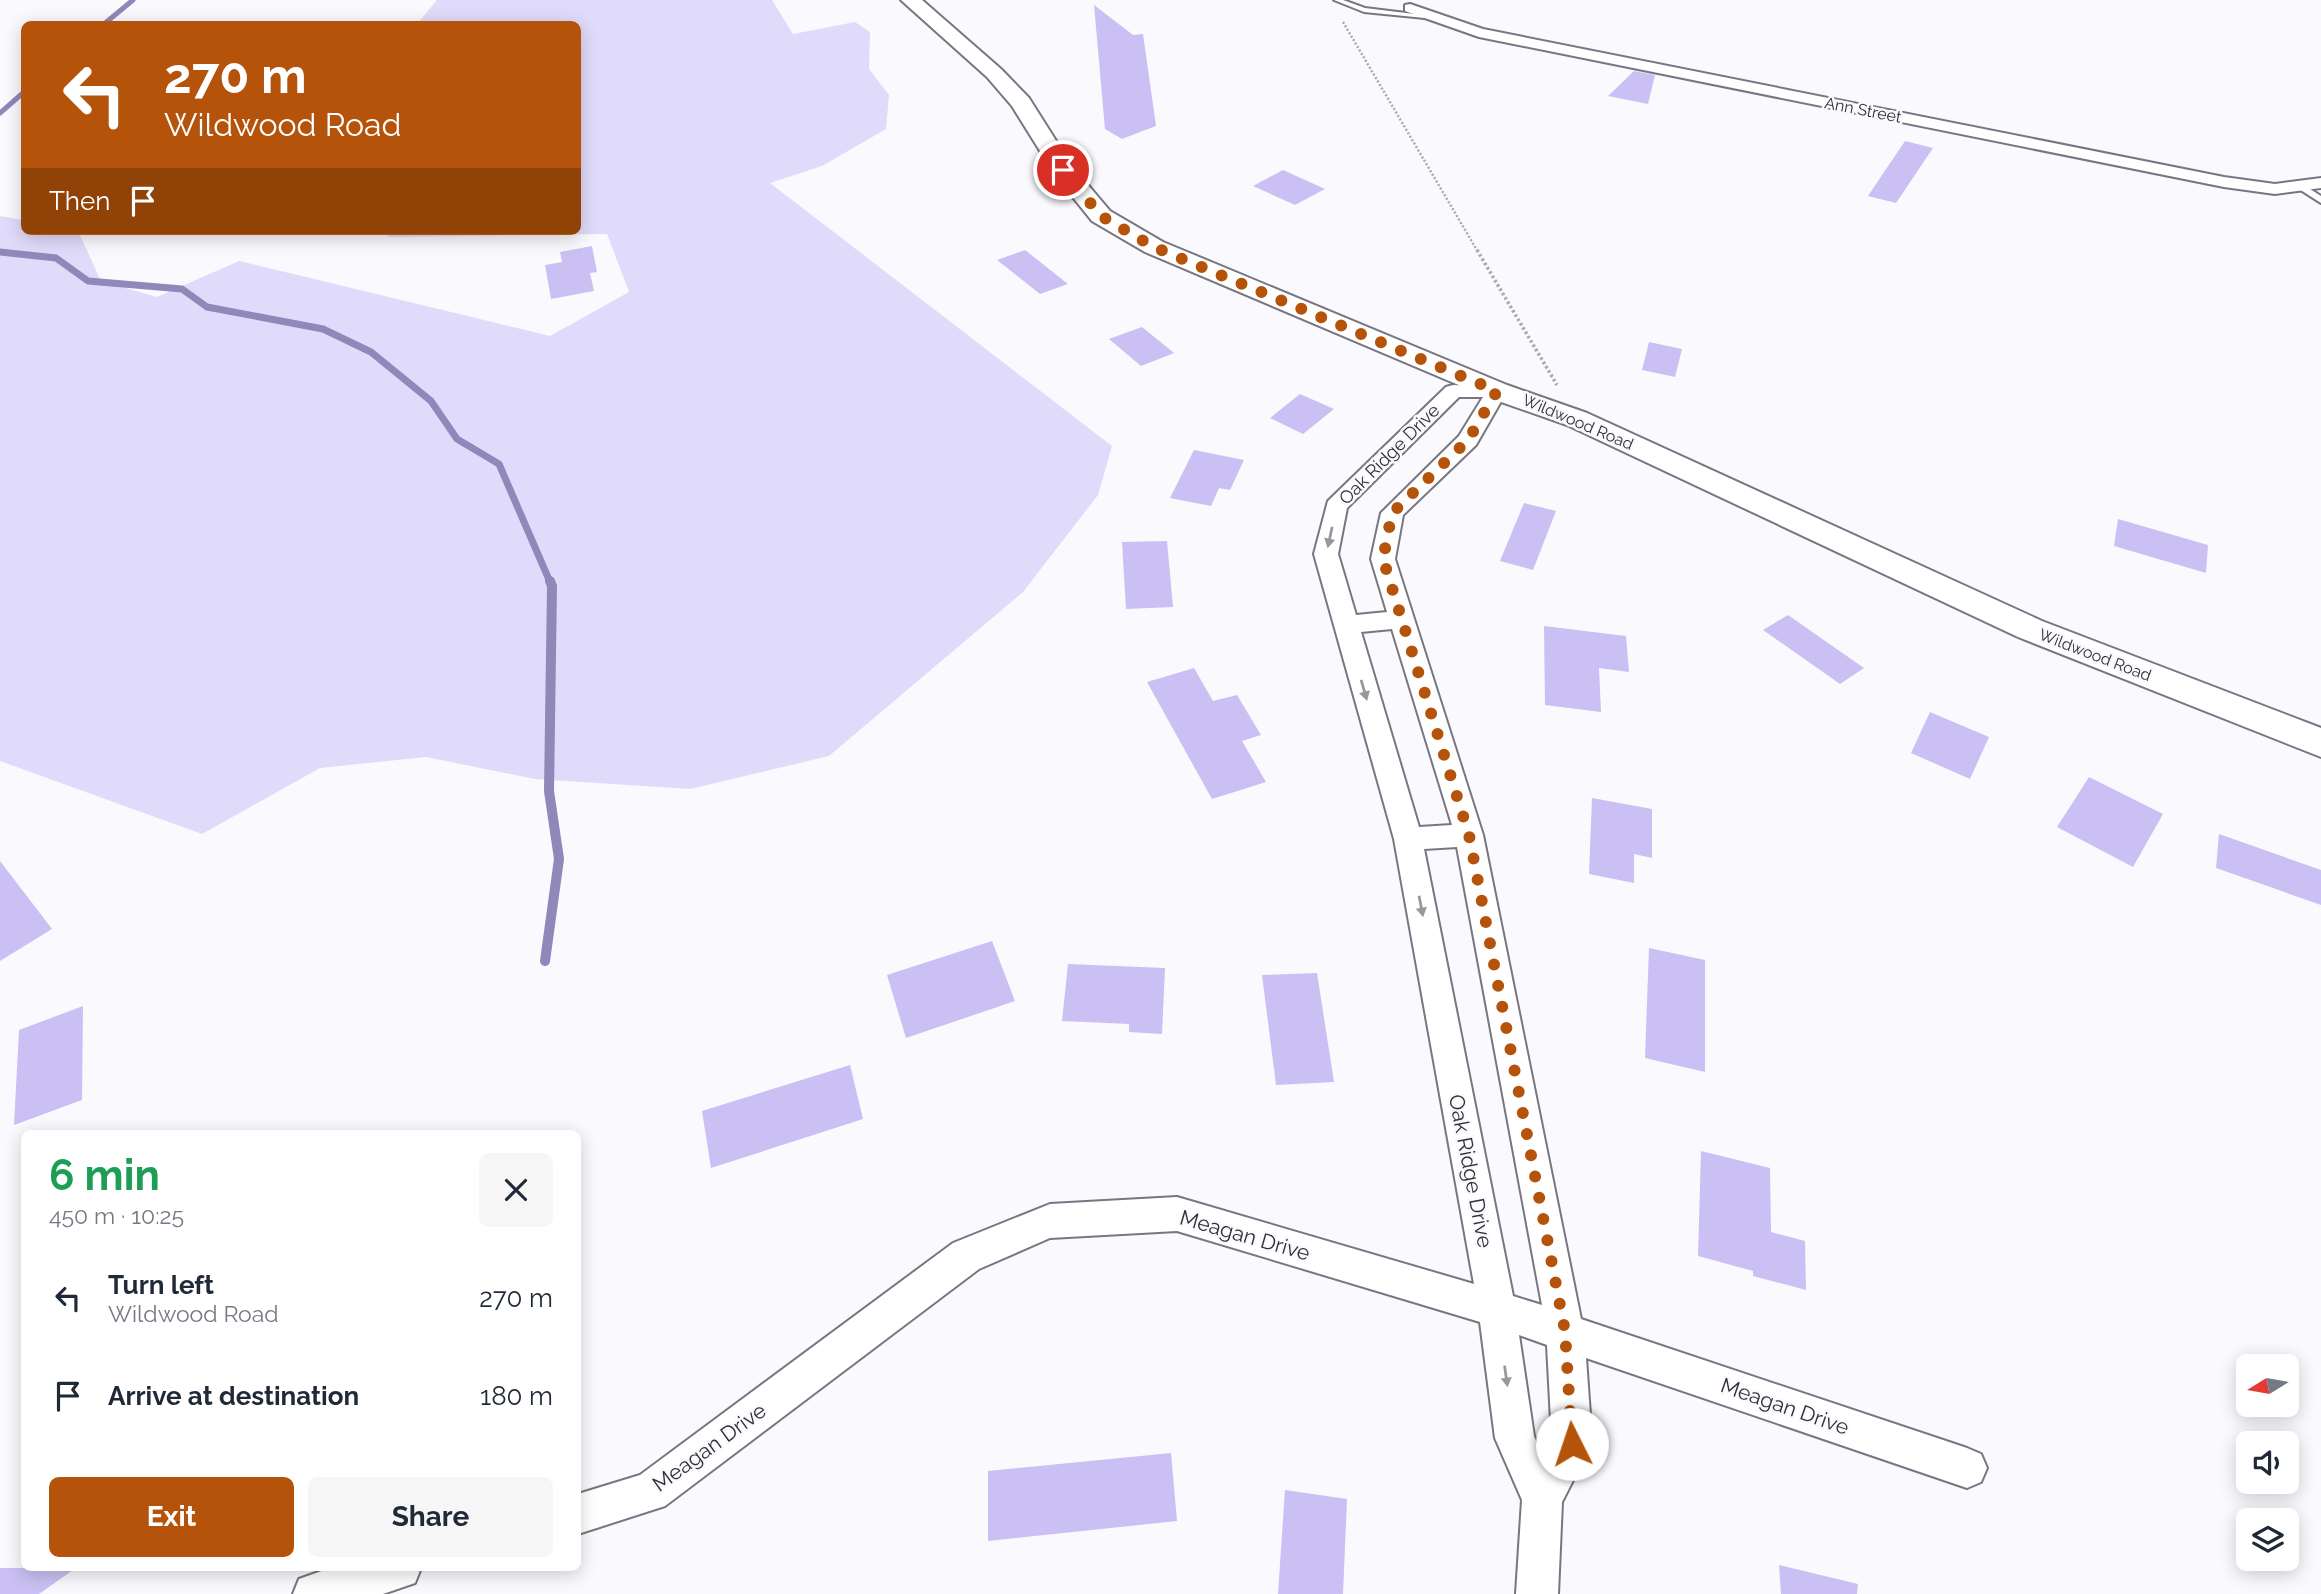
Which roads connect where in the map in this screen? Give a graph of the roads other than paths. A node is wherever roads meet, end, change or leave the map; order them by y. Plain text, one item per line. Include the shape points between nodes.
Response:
1 (911, 0) edge
2 (1337, 0) edge
3 (1410, 8) dead end
4 (1435, 17) junction
5 (2321, 183) edge
6 (2302, 187) junction
7 (2321, 200) edge
8 (1497, 391) junction
9 (1402, 620) junction
10 (1345, 624) junction
11 (2321, 743) edge
12 (1469, 835) junction
13 (1408, 839) junction
14 (1497, 1308) junction
15 (1565, 1331) junction
16 (1967, 1468) dead end
17 (1542, 1499) junction
18 (581, 1513) edge
19 (390, 1571) edge
20 (314, 1594) edge
21 (1537, 1594) edge

1 - 8 street, Wildwood Road via 1012,93 1063,170 1101,216 1154,247
2 - 4 lane via 1364,10
3 - 4 street, Ann Street
4 - 6 street, Ann Street via 1479,33 2210,180 2259,188
5 - 6 street, Ann Street
6 - 7 lane
8 - 9 street, Oak Ridge Drive via 1468,440 1392,513 1383,559
8 -> 10 street, Oak Ridge Drive via 1452,391 1336,506 1326,554
8 - 11 street, Wildwood Road via 1577,419 2030,629
9 - 10 street
9 - 12 street, Oak Ridge Drive
10 -> 13 street, Oak Ridge Drive
12 - 13 street
12 - 15 street, Oak Ridge Drive
13 -> 14 street, Oak Ridge Drive
14 - 15 street, Meagan Drive
14 -> 17 street, Oak Ridge Drive via 1515,1438
14 - 18 street, Meagan Drive via 1177,1214 1050,1221 966,1256 651,1492
15 - 16 street, Meagan Drive
15 - 17 street, Oak Ridge Drive via 1572,1444
17 - 21 street, Oak Ridge Drive
19 - 20 street

